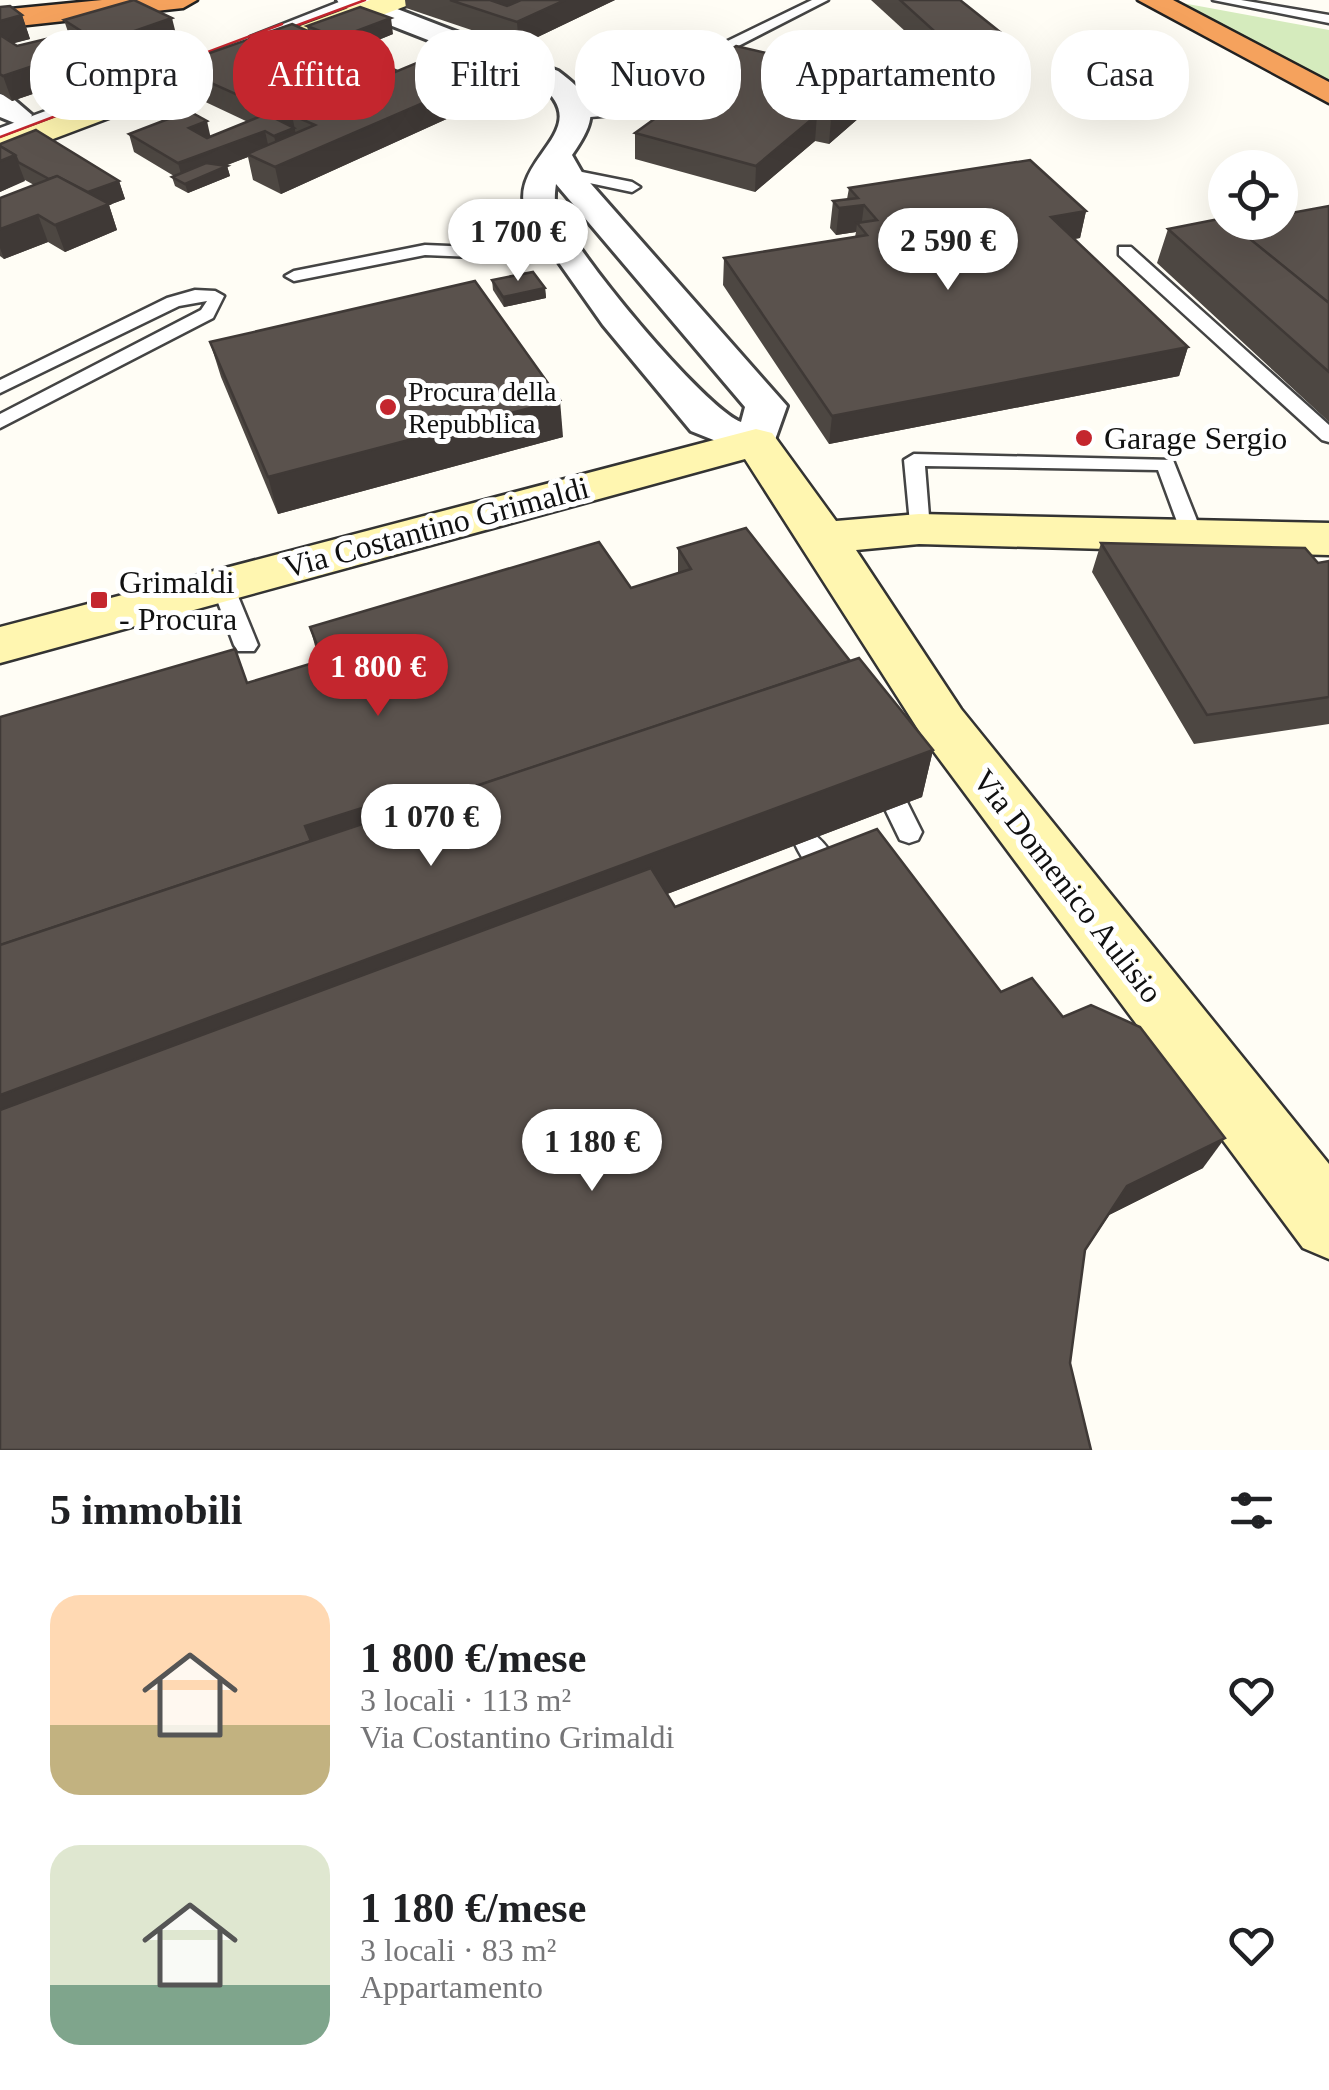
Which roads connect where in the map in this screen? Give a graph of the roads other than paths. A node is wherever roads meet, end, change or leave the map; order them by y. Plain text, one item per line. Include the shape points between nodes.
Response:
1 (77, 0) edge
2 (184, 0) edge
3 (822, 0) edge
4 (1152, 0) edge
5 (1219, 0) edge
6 (360, 2) edge
7 (0, 9) edge
8 (0, 19) edge
9 (1329, 20) edge
10 (741, 40) edge
11 (1329, 94) edge
12 (575, 104) edge
13 (4, 118) edge
14 (576, 120) edge
15 (0, 149) edge
16 (562, 165) junction
17 (632, 187) dead end
18 (1125, 252) dead end
19 (569, 256) junction
20 (294, 276) dead end
21 (0, 386) edge
22 (0, 422) edge
23 (1329, 436) edge
24 (756, 442) junction
25 (920, 529) junction
26 (1191, 533) junction
27 (824, 538) junction
28 (1329, 539) edge
29 (222, 584) junction
30 (246, 645) dead end
31 (0, 646) edge
32 (897, 807) edge
33 (909, 832) dead end
34 (807, 842) edge
35 (824, 865) edge
36 (1329, 1222) edge

1 - 7 highway
2 - 8 highway
3 - 10 lane
4 - 11 highway
5 - 9 lane
6 - 12 street via 548,77
6 - 13 main road
6 - 15 main road
14 - 16 street
16 - 17 lane
16 - 19 street via 538,181 536,196
16 - 24 street via 766,406
18 - 23 lane
19 - 20 lane via 425,250
19 - 24 street via 704,421
21 - 22 lane via 173,302 215,296 207,314
24 - 27 main road, Via Domenico Aulisio
24 - 29 main road, Via Costantino Grimaldi
25 - 26 main road
25 - 26 lane via 914,460 1166,464
25 - 27 main road
26 - 28 main road
27 - 36 main road, Via Domenico Aulisio via 942,724
29 - 30 lane
29 - 31 main road, Via Costantino Grimaldi
32 - 33 lane
34 - 35 lane

